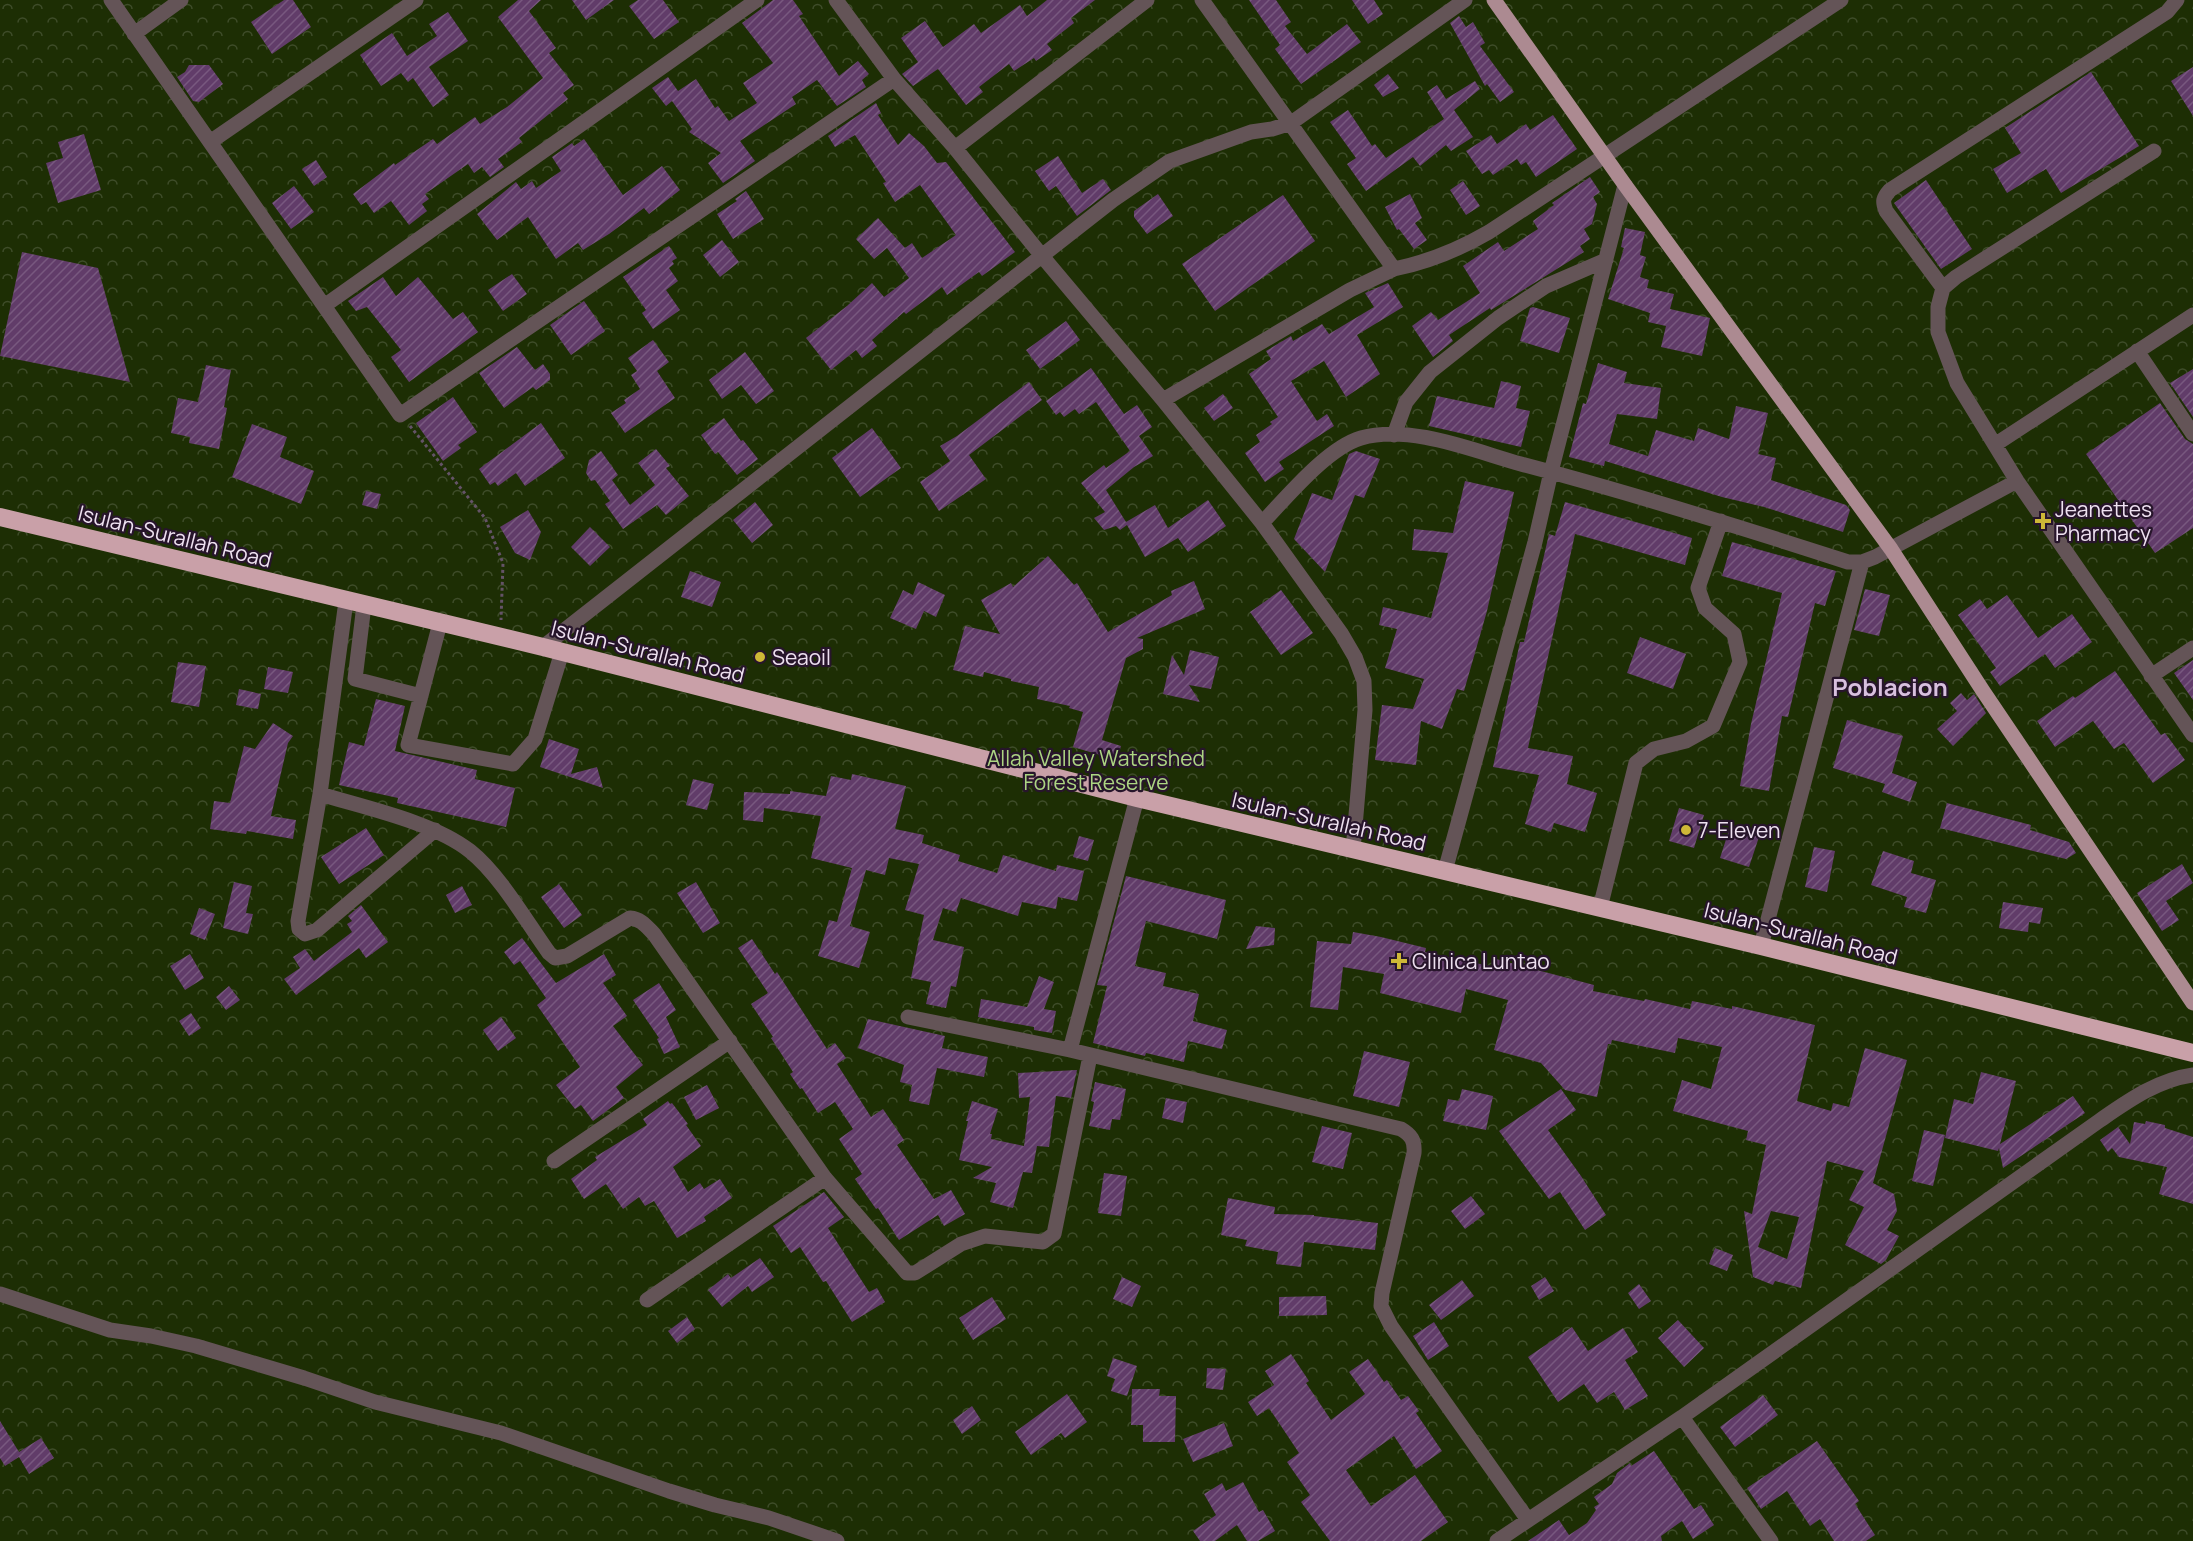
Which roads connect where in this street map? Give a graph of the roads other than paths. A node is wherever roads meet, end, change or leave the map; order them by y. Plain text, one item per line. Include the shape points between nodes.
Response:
1 (111, 0) edge
2 (181, 0) edge
3 (416, 0) edge
4 (757, 0) edge
5 (836, 0) edge
6 (1147, 0) edge
7 (1202, 0) edge
8 (1465, 0) edge
9 (1494, 0) edge
10 (1841, 0) edge
11 (2177, 0) edge
12 (134, 34) junction
13 (894, 79) junction
14 (1291, 123) junction
15 (210, 142) junction
16 (955, 148) junction
17 (2154, 151) dead end
18 (1604, 156) junction
19 (1625, 185) junction
20 (1042, 256) junction
21 (1606, 260) junction
22 (1394, 269) junction
23 (1943, 288) junction
24 (324, 306) junction
25 (2193, 315) edge
26 (2137, 351) junction
27 (1163, 400) junction
28 (2193, 434) edge
29 (1394, 435) junction
30 (1996, 444) junction
31 (1551, 472) junction
32 (2017, 481) junction
33 (0, 517) edge
34 (1721, 521) junction
35 (1262, 523) junction
36 (1891, 549) junction
37 (1862, 562) junction
38 (346, 601) junction
39 (364, 605) junction
40 (440, 623) junction
41 (543, 647) junction
42 (2193, 648) edge
43 (562, 652) junction
44 (2151, 676) junction
45 (421, 696) junction
46 (2193, 735) edge
47 (320, 794) junction
48 (1137, 798) junction
49 (435, 830) junction
50 (1353, 850) junction
51 (1444, 871) junction
52 (1600, 908) junction
53 (1761, 946) junction
54 (2193, 1003) edge
55 (908, 1017) dead end
56 (730, 1041) junction
57 (1070, 1050) junction
58 (2193, 1053) edge
59 (1090, 1056) junction
60 (2193, 1075) edge
61 (554, 1161) dead end
62 (825, 1178) junction
63 (0, 1294) edge
64 (647, 1300) dead end
65 (1682, 1417) junction
66 (1528, 1520) junction
67 (837, 1541) edge
68 (1497, 1541) edge
69 (1771, 1541) edge

1 - 12 street
2 - 12 street
3 - 15 street
4 - 24 street
5 - 13 street
6 - 16 street
7 - 14 street
8 - 14 street
9 - 18 main road
10 - 18 street
11 - 23 street via 2167,12 1883,198 1886,211
12 - 15 street
13 - 16 street
13 - 24 street via 400,415
14 - 20 street via 1251,132 1170,161
14 - 22 street
15 - 24 street
16 - 20 street
17 - 23 street
18 - 19 main road
18 - 22 street via 1458,250
19 - 21 street
19 - 36 main road
20 - 27 street
20 - 41 street
21 - 29 street via 1546,286 1430,372 1406,402
21 - 31 street
22 - 27 street via 1350,290
23 - 30 street via 1938,332 1957,384
25 - 26 street
26 - 28 street
26 - 30 street
27 - 35 street
29 - 31 street via 1424,438
29 - 35 street via 1359,439 1338,449
30 - 32 street
31 - 34 street
31 - 51 street
32 - 36 street
32 - 44 street
33 - 38 highway, Isulan-Surallah Road
34 - 37 street via 1848,562
34 - 52 street via 1698,588 1705,608 1734,634 1740,662 1713,726 1686,741 1654,749 1636,763
35 - 50 street via 1341,633 1364,681
36 - 37 street
36 - 54 main road
37 - 53 street
38 - 39 highway, Isulan-Surallah Road
38 - 47 street
39 - 40 highway, Isulan-Surallah Road
39 - 45 street via 355,679
40 - 41 highway, Isulan-Surallah Road
40 - 45 street
41 - 43 highway, Isulan-Surallah Road
42 - 44 street
43 - 45 street via 535,739 513,764 408,745
43 - 48 highway, Isulan-Surallah Road
44 - 46 street
47 - 49 street
47 - 49 street via 298,921 305,934 317,930
48 - 50 highway, Isulan-Surallah Road
48 - 57 street
49 - 56 street via 471,852 489,869 555,958 567,956 630,918 638,918 654,934
50 - 51 highway, Isulan-Surallah Road
51 - 52 highway, Isulan-Surallah Road
52 - 53 highway, Isulan-Surallah Road
53 - 58 highway, Isulan-Surallah Road
55 - 57 street
56 - 61 street
56 - 62 street
57 - 59 street
59 - 62 street via 1054,1234 1044,1242 985,1236 961,1244 915,1273 907,1273
59 - 66 street via 1410,1134 1414,1153 1381,1306 1391,1326
60 - 65 street via 2159,1084 2136,1096
62 - 64 street
63 - 67 street via 110,1330 196,1346 375,1402 501,1433 659,1487
65 - 66 street
65 - 69 street
66 - 68 street

